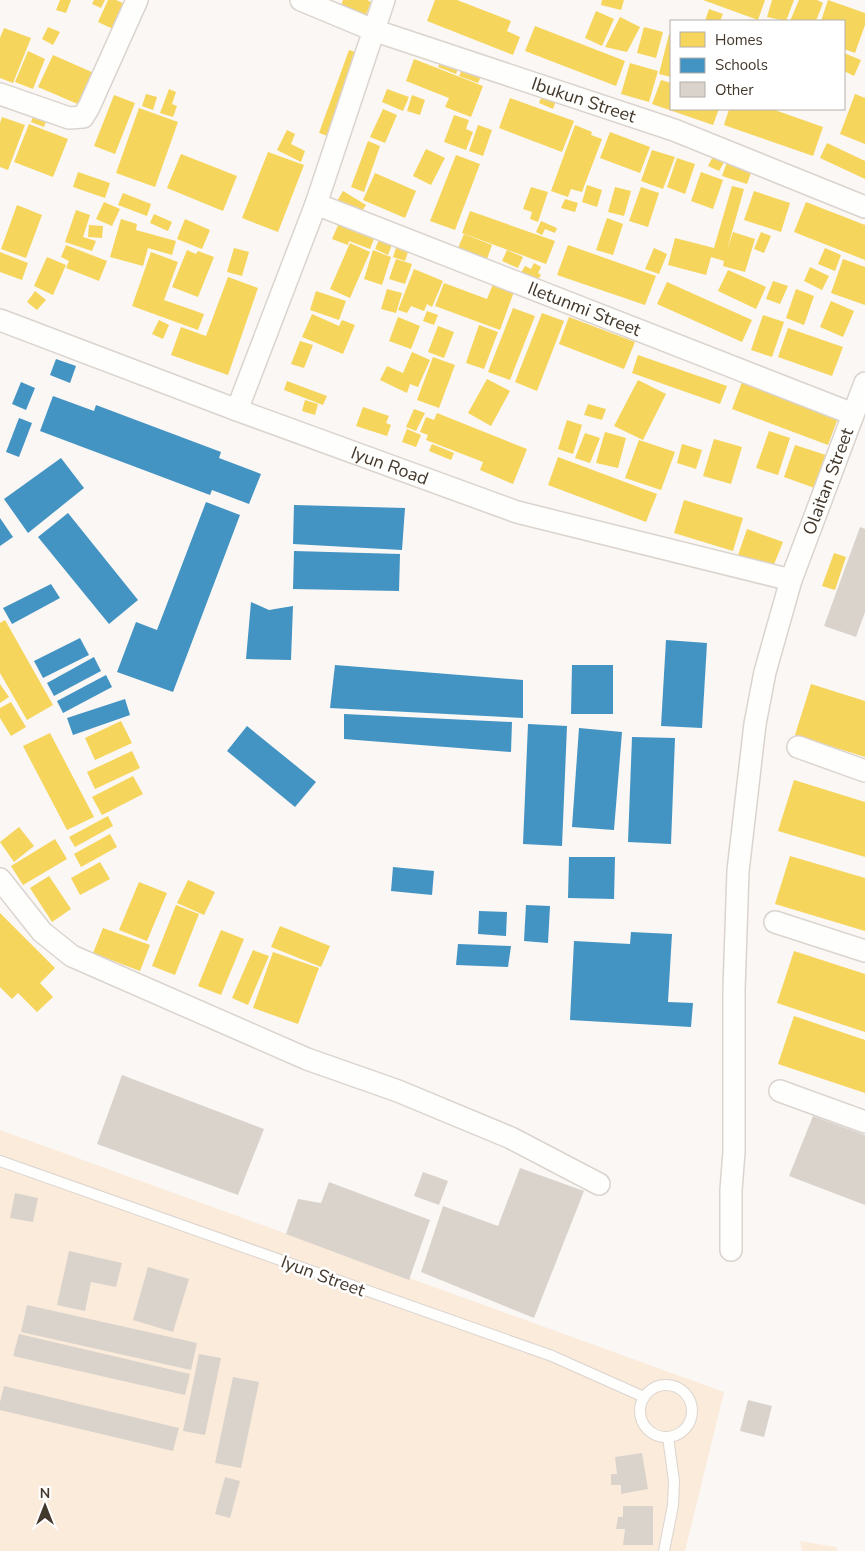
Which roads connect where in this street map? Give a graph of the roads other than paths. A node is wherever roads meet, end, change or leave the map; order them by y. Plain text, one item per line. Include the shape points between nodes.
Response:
1 (137, 0) edge
2 (300, 0) edge
3 (384, 0) edge
4 (373, 30) junction
5 (0, 94) edge
6 (316, 204) junction
7 (865, 207) edge
8 (0, 320) edge
9 (865, 383) edge
10 (237, 410) junction
11 (853, 414) junction
12 (791, 580) junction
13 (798, 747) dead end
14 (865, 772) edge
15 (0, 879) edge
16 (774, 922) dead end
17 (865, 951) edge
18 (780, 1090) dead end
19 (865, 1122) edge
20 (0, 1161) edge
21 (599, 1184) dead end
22 (731, 1250) dead end
23 (644, 1397) junction
24 (668, 1437) junction
25 (664, 1551) edge

1 - 5 street via 90,108 83,117 69,118
2 - 4 street, Ibukun Street
3 - 4 street
4 - 6 street
4 - 7 street, Ibukun Street via 674,130
6 - 10 street
6 - 11 street, Iletunmi Street
8 - 10 street, Iyun Road
9 - 11 street, Olaitan Street
10 - 12 street, Iyun Road via 517,512
11 - 12 street, Olaitan Street
12 - 22 street, Olaitan Street via 765,672 755,724 738,871
13 - 14 street
15 - 21 street via 42,932 72,956 307,1059 398,1091 512,1138
16 - 17 street
18 - 19 street
20 - 23 lane, Iyun Street via 552,1356
23 - 24 lane via 640,1405 641,1421 652,1433
23 - 24 lane via 656,1387 664,1386 672,1386 685,1394 691,1409 688,1424 676,1435
24 - 25 lane via 674,1481

